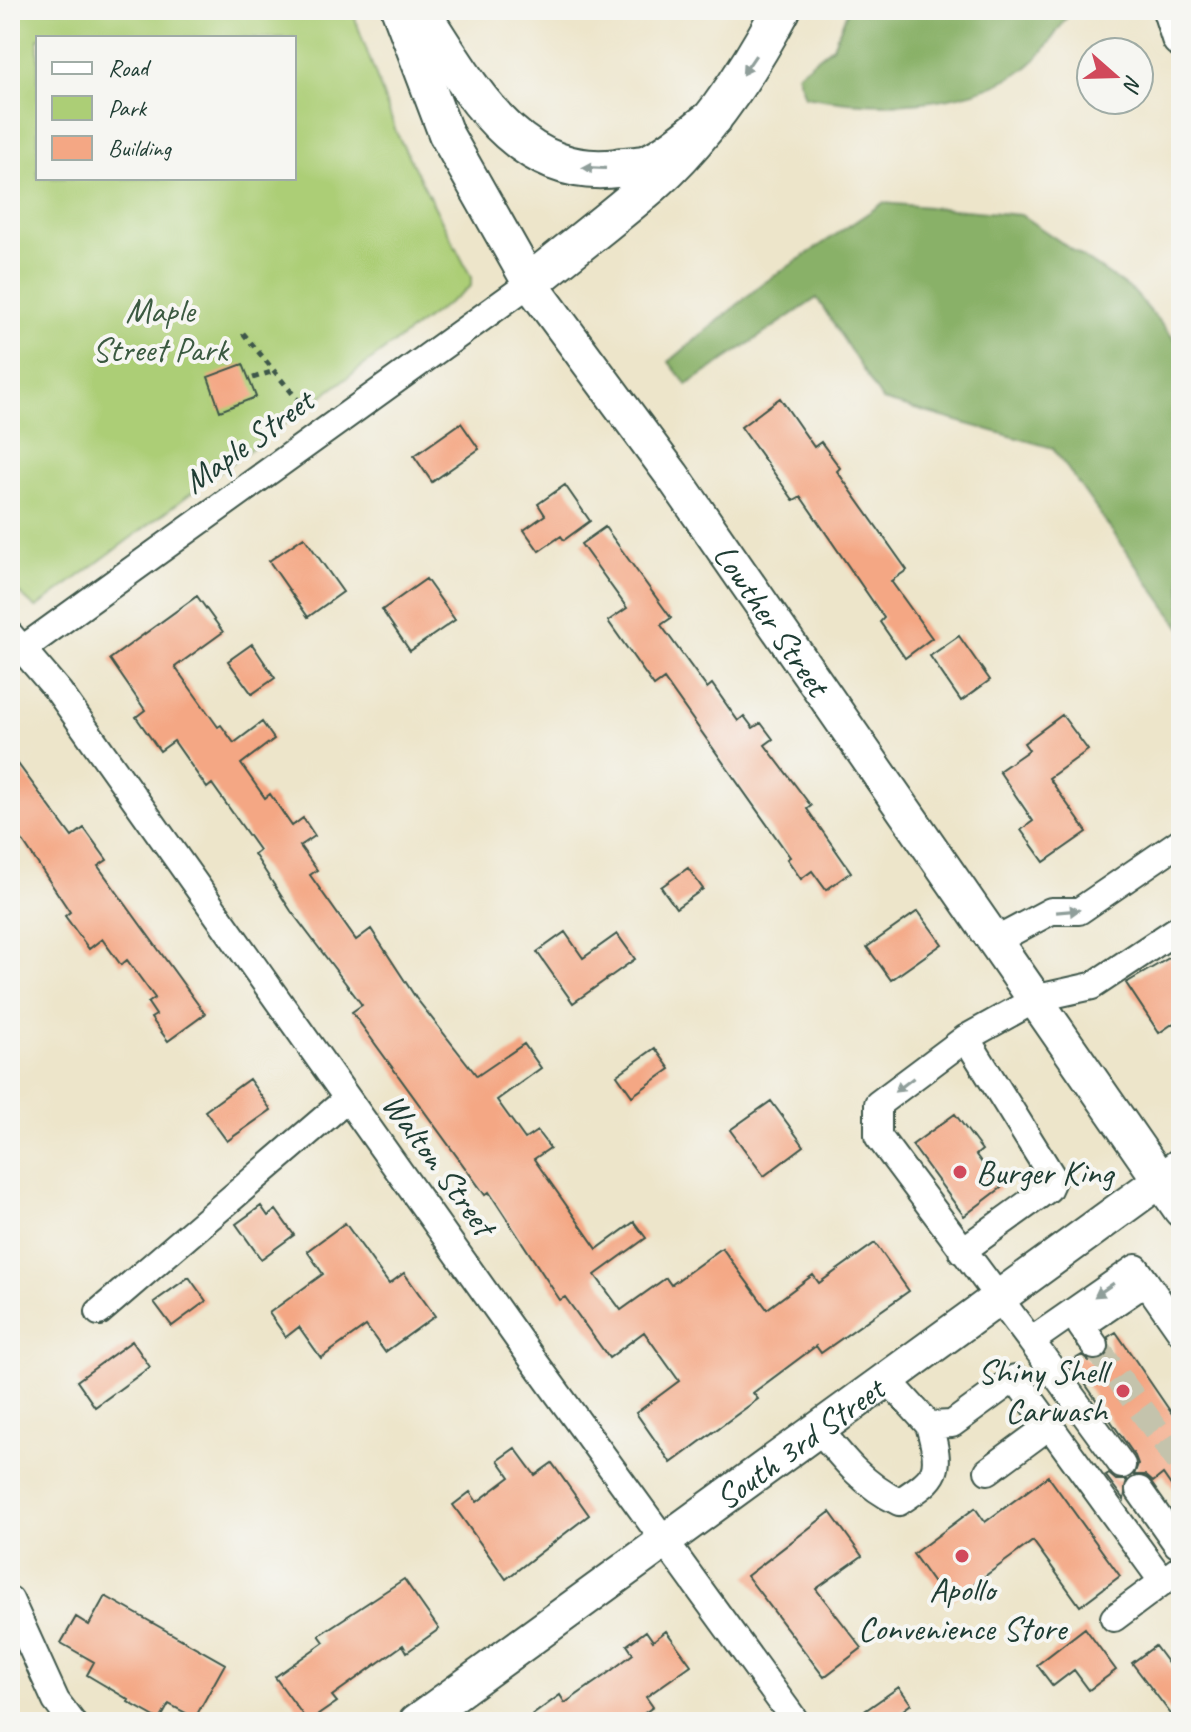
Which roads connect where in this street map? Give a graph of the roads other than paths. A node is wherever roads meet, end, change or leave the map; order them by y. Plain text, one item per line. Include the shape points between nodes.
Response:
1 (399, 10) edge
2 (419, 10) edge
3 (781, 10) edge
4 (1172, 10) edge
5 (1181, 38) edge
6 (713, 118) junction
7 (530, 283) junction
8 (17, 642) edge
9 (1181, 841) edge
10 (1181, 927) edge
11 (997, 940) junction
12 (1038, 998) junction
13 (966, 1038) junction
14 (347, 1099) junction
15 (1174, 1177) edge
16 (1181, 1210) edge
17 (962, 1251) junction
18 (1146, 1282) junction
19 (998, 1299) junction
20 (99, 1312) dead end
21 (1181, 1332) edge
22 (1031, 1341) junction
23 (1095, 1346) tunnel mouth
24 (888, 1380) junction
25 (929, 1425) junction
26 (1049, 1426) junction
27 (820, 1430) junction
28 (1122, 1465) dead end
29 (988, 1471) dead end
30 (1139, 1490) dead end
31 (1181, 1540) edge
32 (667, 1541) junction
33 (1172, 1575) edge
34 (10, 1600) edge
35 (1114, 1618) dead end
36 (72, 1722) edge
37 (416, 1722) edge
38 (796, 1722) edge

1 - 7 main road, Lowther Street via 446,134
6 -> 2 highway via 647,164 601,170 564,166 526,148 492,118
3 -> 6 highway
4 - 5 highway
6 - 7 highway via 655,181
7 - 8 street, Maple Street
7 - 11 main road, Lowther Street via 672,475
8 - 14 street, Walton Street via 59,692
11 -> 9 street via 1051,911 1079,911
10 - 12 street via 1092,986
11 - 12 main road, Lowther Street
12 - 13 street
12 - 15 main road, Lowther Street
13 - 17 street via 1053,1178 1048,1189
13 -> 17 street via 878,1104 875,1121 878,1136
14 - 20 street
14 - 32 street, Walton Street
15 - 16 main road, Lowther Street
15 - 19 main road, South 3rd Street
17 - 19 street
18 - 21 street
18 -> 22 street via 1136,1268
18 - 23 street via 1081,1326
19 - 22 street
19 - 24 main road, South 3rd Street
22 - 28 street
24 - 25 street
24 - 27 main road, South 3rd Street
25 - 26 street via 952,1424 1015,1378
25 - 27 street via 939,1461 930,1482 899,1502 879,1493 852,1469
26 - 29 street
26 - 33 street
27 - 32 main road, South 3rd Street
30 - 31 street via 1177,1544
32 - 37 main road, South 3rd Street
32 - 38 street, Walton Street
33 - 35 street
34 - 36 street via 56,1701

